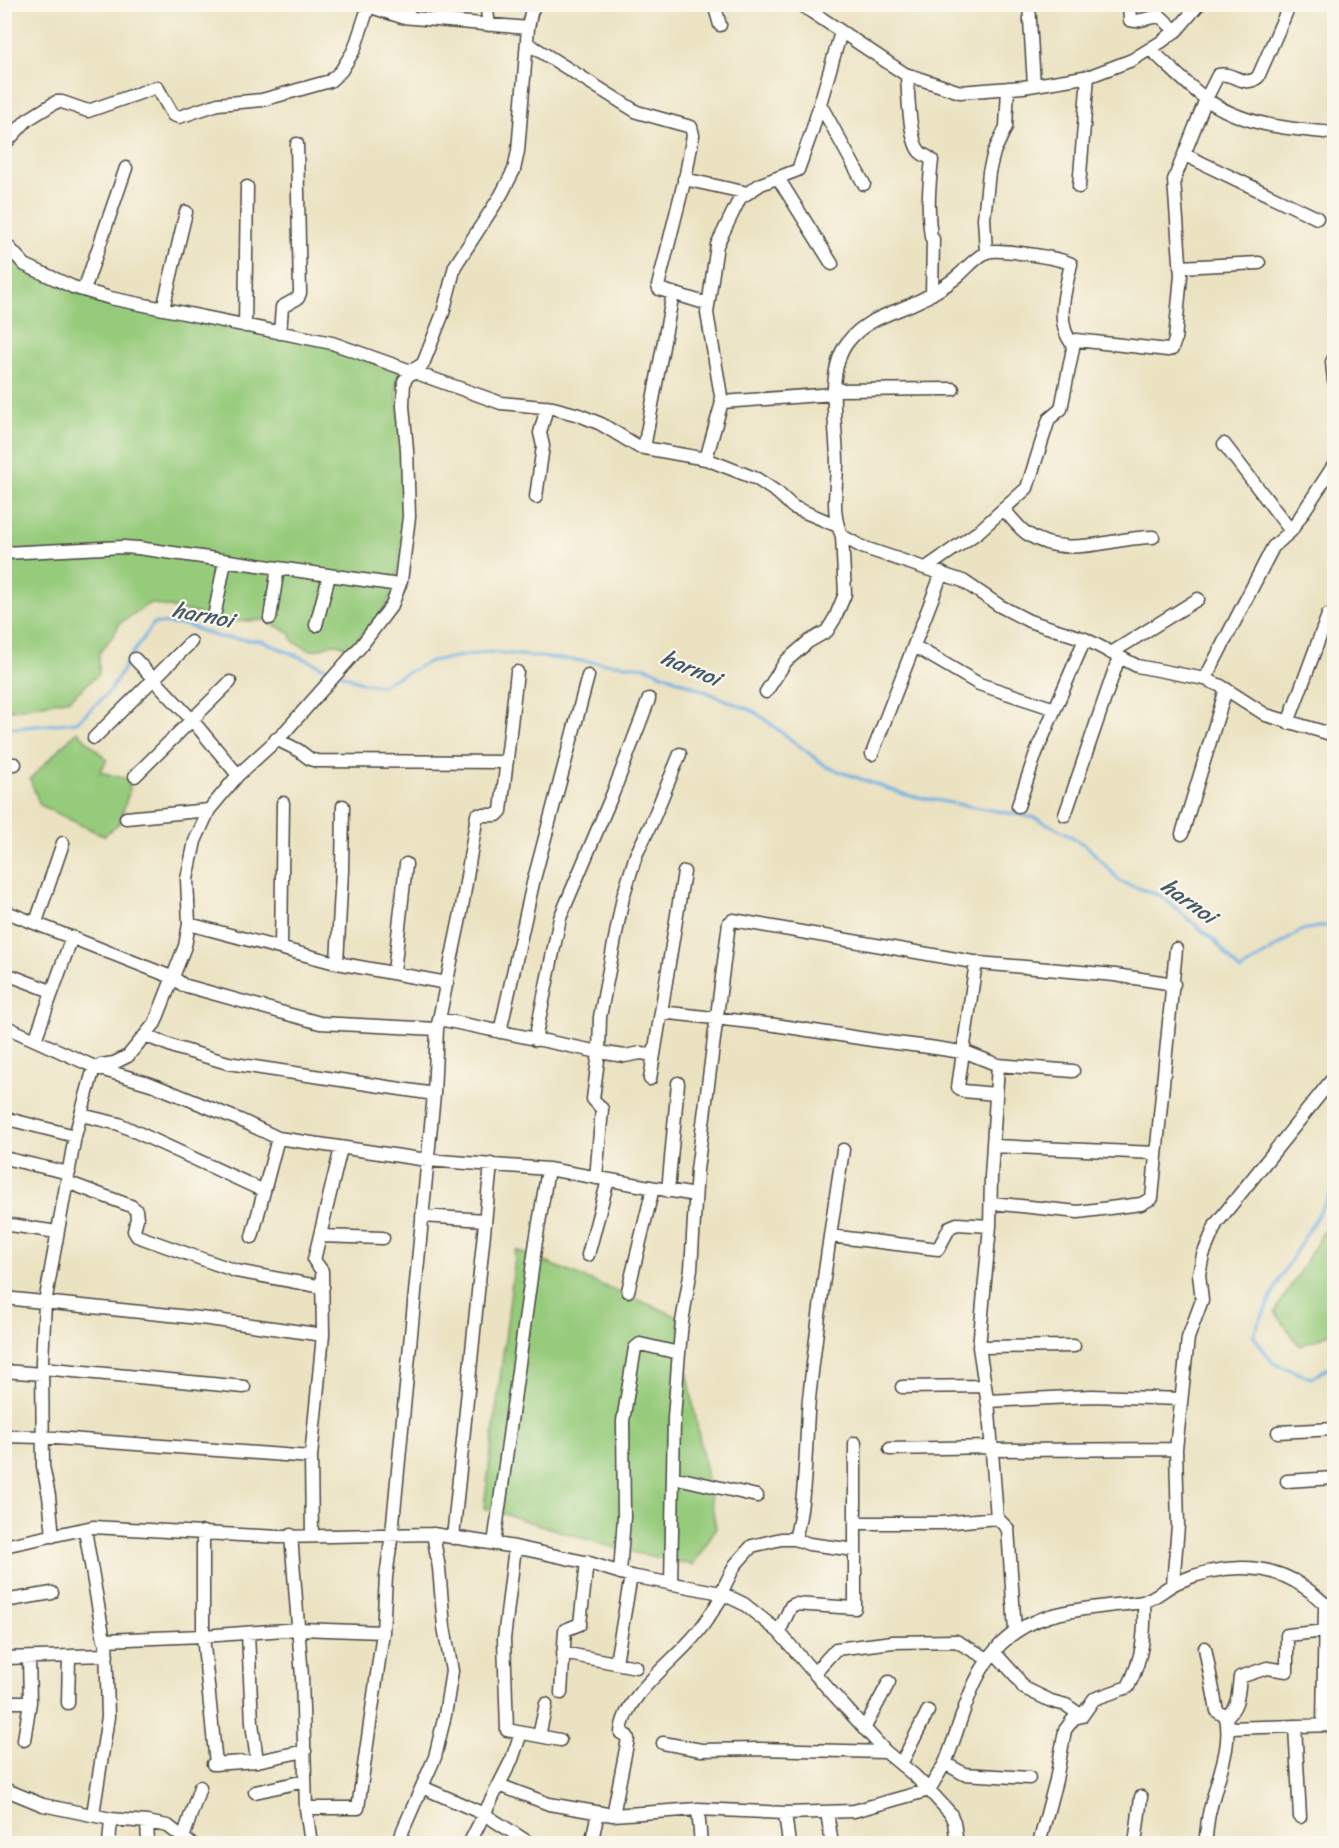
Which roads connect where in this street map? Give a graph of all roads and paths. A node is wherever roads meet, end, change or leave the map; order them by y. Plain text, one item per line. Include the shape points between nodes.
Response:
1 (486, 4) edge
2 (535, 4) edge
3 (714, 4) edge
4 (800, 4) edge
5 (1029, 4) edge
6 (1129, 4) edge
7 (1199, 4) edge
8 (1290, 4) edge
9 (365, 6) edge
10 (408, 11) edge
11 (489, 25) junction
12 (720, 25) dead end
13 (528, 28) junction
14 (1176, 31) junction
15 (841, 32) junction
16 (527, 43) junction
17 (1150, 49) junction
18 (907, 75) junction
19 (1088, 76) junction
20 (1034, 85) junction
21 (1008, 88) junction
22 (1206, 99) junction
23 (820, 104) junction
24 (1335, 133) edge
25 (297, 144) dead end
26 (4, 145) edge
27 (1185, 155) junction
28 (126, 168) dead end
29 (684, 178) junction
30 (778, 178) junction
31 (864, 184) dead end
32 (247, 187) dead end
33 (1079, 187) dead end
34 (748, 193) junction
35 (186, 212) dead end
36 (1317, 218) dead end
37 (4, 242) edge
38 (986, 252) junction
39 (1259, 263) dead end
40 (832, 264) dead end
41 (1180, 267) junction
42 (84, 290) junction
43 (673, 294) junction
44 (932, 294) junction
45 (708, 304) junction
46 (163, 309) junction
47 (245, 326) junction
48 (280, 333) junction
49 (1073, 345) junction
50 (1335, 358) edge
51 (413, 370) junction
52 (1335, 381) edge
53 (953, 389) dead end
54 (835, 392) junction
55 (722, 402) junction
56 (547, 407) junction
57 (1224, 444) dead end
58 (644, 448) junction
59 (706, 459) junction
60 (1335, 465) edge
61 (536, 497) dead end
62 (1004, 510) junction
63 (840, 531) junction
64 (1291, 531) junction
65 (1153, 537) dead end
66 (4, 553) edge
67 (225, 561) junction
68 (278, 568) junction
69 (926, 568) junction
70 (942, 573) junction
71 (329, 576) junction
72 (399, 585) junction
73 (1198, 599) dead end
74 (215, 612) dead end
75 (1328, 615) dead end
76 (270, 618) dead end
77 (316, 625) dead end
78 (1085, 639) junction
79 (190, 642) dead end
80 (914, 646) junction
81 (1115, 655) junction
82 (135, 658) dead end
83 (517, 672) dead end
84 (588, 676) dead end
85 (154, 679) junction
86 (1205, 679) junction
87 (230, 682) dead end
88 (1226, 689) junction
89 (766, 692) dead end
90 (649, 699) dead end
91 (1055, 709) junction
92 (192, 720) junction
93 (1288, 723) junction
94 (1335, 735) edge
95 (279, 737) junction
96 (94, 738) dead end
97 (680, 754) dead end
98 (872, 754) dead end
99 (507, 762) junction
100 (238, 775) junction
101 (135, 776) dead end
102 (283, 802) dead end
103 (343, 806) dead end
104 (1018, 806) dead end
105 (209, 810) junction
106 (1065, 815) dead end
107 (126, 818) dead end
108 (1182, 834) dead end
109 (63, 843) dead end
110 (406, 864) dead end
111 (684, 872) dead end
112 (4, 911) edge
113 (36, 922) junction
114 (189, 924) junction
115 (72, 937) junction
116 (281, 948) junction
117 (1176, 949) dead end
118 (976, 962) junction
119 (337, 963) junction
120 (394, 972) junction
121 (4, 973) edge
122 (174, 978) junction
123 (447, 982) junction
124 (1174, 984) junction
125 (51, 992) junction
126 (661, 1012) junction
127 (717, 1018) junction
128 (438, 1024) junction
129 (4, 1026) edge
130 (500, 1032) junction
131 (146, 1036) junction
132 (35, 1040) junction
133 (535, 1040) junction
134 (599, 1052) junction
135 (962, 1052) junction
136 (654, 1055) junction
137 (998, 1065) junction
138 (98, 1068) junction
139 (1073, 1071) dead end
140 (1335, 1077) edge
141 (650, 1079) dead end
142 (678, 1083) dead end
143 (434, 1094) junction
144 (996, 1094) junction
145 (81, 1115) junction
146 (4, 1118) edge
147 (75, 1136) junction
148 (278, 1138) junction
149 (993, 1146) junction
150 (341, 1148) junction
151 (843, 1150) dead end
152 (1156, 1153) junction
153 (4, 1158) edge
154 (428, 1160) junction
155 (491, 1164) junction
156 (548, 1169) junction
157 (68, 1178) junction
158 (602, 1179) junction
159 (653, 1188) junction
160 (264, 1191) junction
161 (668, 1191) junction
162 (695, 1195) junction
163 (992, 1203) junction
164 (422, 1216) junction
165 (485, 1220) junction
166 (4, 1224) edge
167 (990, 1226) junction
168 (57, 1232) junction
169 (320, 1236) junction
170 (830, 1236) junction
171 (252, 1237) dead end
172 (383, 1238) dead end
173 (588, 1255) dead end
174 (323, 1287) junction
175 (628, 1291) dead end
176 (4, 1298) edge
177 (45, 1304) junction
178 (323, 1335) junction
179 (1074, 1346) dead end
180 (979, 1347) junction
181 (679, 1353) junction
182 (4, 1371) edge
183 (42, 1371) junction
184 (985, 1386) junction
185 (244, 1387) dead end
186 (902, 1387) dead end
187 (1181, 1399) junction
188 (987, 1401) junction
189 (1335, 1429) edge
190 (1278, 1432) dead end
191 (4, 1436) edge
192 (42, 1437) junction
193 (855, 1443) dead end
194 (890, 1449) dead end
195 (992, 1449) junction
196 (1176, 1449) junction
197 (311, 1457) junction
198 (673, 1477) junction
199 (1335, 1478) edge
200 (1287, 1481) dead end
201 (757, 1496) dead end
202 (998, 1518) junction
203 (856, 1523) junction
204 (85, 1530) junction
205 (203, 1532) junction
206 (392, 1533) junction
207 (433, 1534) junction
208 (291, 1535) junction
209 (312, 1535) junction
210 (53, 1536) junction
211 (453, 1538) junction
212 (795, 1539) junction
213 (494, 1544) junction
214 (4, 1546) edge
215 (515, 1547) junction
216 (855, 1550) junction
217 (587, 1562) junction
218 (626, 1574) junction
219 (671, 1584) junction
220 (1173, 1584) junction
221 (52, 1593) dead end
222 (722, 1594) junction
223 (4, 1601) edge
224 (1144, 1602) junction
225 (1330, 1604) edge
226 (299, 1629) junction
227 (1326, 1630) junction
228 (1015, 1631) junction
229 (383, 1632) junction
230 (779, 1632) junction
231 (248, 1633) junction
232 (203, 1636) junction
233 (106, 1640) junction
234 (1205, 1648) dead end
235 (563, 1653) junction
236 (107, 1655) junction
237 (991, 1655) junction
238 (69, 1657) junction
239 (4, 1658) edge
240 (29, 1658) junction
241 (616, 1662) junction
242 (636, 1667) dead end
243 (814, 1673) junction
244 (890, 1682) dead end
245 (561, 1693) dead end
246 (4, 1702) edge
247 (30, 1702) junction
248 (68, 1703) dead end
249 (546, 1704) dead end
250 (927, 1711) dead end
251 (1082, 1716) junction
252 (1227, 1723) junction
253 (1329, 1725) edge
254 (1295, 1726) junction
255 (864, 1728) junction
256 (521, 1733) junction
257 (538, 1736) junction
258 (24, 1740) dead end
259 (560, 1740) dead end
260 (663, 1743) dead end
261 (305, 1751) junction
262 (886, 1752) junction
263 (257, 1761) junction
264 (945, 1763) junction
265 (901, 1764) junction
266 (1029, 1778) dead end
267 (306, 1781) junction
268 (499, 1785) junction
269 (200, 1786) dead end
270 (422, 1787) junction
271 (4, 1789) edge
272 (929, 1790) junction
273 (255, 1792) dead end
274 (1141, 1797) dead end
275 (306, 1808) junction
276 (698, 1809) junction
277 (827, 1812) junction
278 (598, 1813) junction
279 (785, 1813) junction
280 (93, 1814) junction
281 (484, 1814) junction
282 (614, 1815) junction
283 (1300, 1816) dead end
284 (111, 1819) junction
285 (147, 1822) junction
286 (187, 1841) edge
287 (109, 1844) edge
288 (148, 1844) edge
289 (310, 1844) edge
290 (399, 1844) edge
291 (469, 1844) edge
292 (531, 1844) edge
293 (591, 1844) edge
294 (701, 1844) edge
295 (789, 1844) edge
296 (832, 1844) edge
297 (957, 1844) edge
298 (1040, 1844) edge
299 (1135, 1844) edge
300 (1205, 1844) edge

1 - 11 street
2 - 13 street
3 - 12 street
4 - 15 street
5 - 20 street
6 - 14 street via 1130,20 1160,16
7 - 14 street
8 - 22 street via 1258,77 1246,82 1224,73 1218,75
9 - 10 street
9 - 26 street via 354,50 330,81 262,100 218,104 179,117 173,115 157,87 88,111 56,102 27,120
10 - 11 street
11 - 13 street
13 - 16 street
14 - 17 street
15 - 18 street
15 - 23 street
16 - 29 street via 637,112 691,127 693,135
16 - 51 street via 514,170 455,266 430,348 423,364
17 - 19 street
17 - 22 street
18 - 21 street via 960,92
18 - 44 street via 916,146 932,160 928,190 928,221 933,239
19 - 20 street
19 - 33 street
20 - 21 street
21 - 38 street via 1006,127 989,172 984,218
22 - 24 street via 1247,120
22 - 27 street
23 - 30 street via 798,170
23 - 31 street
25 - 48 street via 300,293 282,308
27 - 36 street
27 - 41 street via 1174,180
28 - 42 street
29 - 34 street
29 - 43 street via 658,286
30 - 34 street
30 - 40 street
32 - 47 street
34 - 45 street via 740,198 717,245
35 - 46 street
37 - 42 street via 25,265
38 - 44 street
38 - 49 street via 1000,250 1070,262 1062,305
39 - 41 street
41 - 49 street via 1172,349 1076,340
42 - 46 street
43 - 45 street
43 - 58 street
44 - 54 street via 874,319 848,342 839,360
45 - 55 street
46 - 47 street
47 - 48 street
48 - 51 street via 332,343
49 - 62 street via 1061,408 1049,419 1027,489
50 - 52 street
51 - 56 street via 501,403
51 - 72 street via 404,381 409,517
53 - 54 street
54 - 55 street
54 - 63 street via 834,512
55 - 59 street
56 - 58 street via 601,424
56 - 61 street via 540,433 543,446
57 - 64 street
58 - 59 street
59 - 63 street via 757,479 793,507
60 - 64 street
62 - 65 street via 1026,533 1076,548
62 - 69 street
63 - 69 street via 862,547
63 - 89 street via 845,594 835,618 827,631 786,661
64 - 86 street via 1273,547
66 - 67 street via 123,547
67 - 68 street
67 - 74 street
68 - 71 street
68 - 76 street
69 - 70 street
70 - 78 street via 963,581 1029,621
70 - 80 street
71 - 72 street
71 - 77 street
72 - 95 street via 392,605 361,646
73 - 81 street
75 - 93 street
78 - 81 street
78 - 91 street
79 - 85 street
80 - 91 street via 979,684
80 - 98 street
81 - 86 street via 1137,666
81 - 106 street
82 - 85 street
83 - 99 street
84 - 130 street via 533,883
85 - 92 street
85 - 96 street
86 - 88 street
87 - 92 street
88 - 93 street via 1266,715
88 - 108 street
90 - 133 street via 614,794 560,918
91 - 104 street
92 - 100 street
92 - 101 street
93 - 94 street
95 - 99 street via 317,761
95 - 100 street
97 - 134 street via 636,855 623,897 600,1017
99 - 123 street via 501,811 477,815
100 - 105 street
102 - 116 street
103 - 119 street
105 - 107 street
105 - 114 street via 195,841 187,879
109 - 113 street
110 - 120 street
111 - 126 street
112 - 113 street
113 - 115 street
114 - 116 street
114 - 122 street
115 - 122 street
115 - 125 street
116 - 119 street
117 - 124 street
118 - 124 street
118 - 127 street via 733,920 729,923
118 - 135 street
119 - 120 street
120 - 123 street
121 - 125 street
122 - 128 street via 183,985 320,1023
122 - 131 street
123 - 128 street
124 - 152 street
125 - 132 street
126 - 127 street
126 - 136 street
127 - 135 street
127 - 162 street
128 - 130 street
128 - 143 street
129 - 132 street
130 - 133 street
131 - 138 street via 128,1056
131 - 143 street via 228,1063
132 - 138 street
133 - 134 street
134 - 136 street
134 - 158 street via 593,1099 602,1109
135 - 137 street
135 - 144 street via 958,1086 963,1091
136 - 141 street
137 - 139 street
137 - 144 street
138 - 145 street via 93,1071
138 - 148 street via 151,1084
140 - 187 street via 1216,1224 1199,1274 1202,1300 1188,1338
142 - 161 street
143 - 154 street
144 - 149 street
145 - 147 street
145 - 160 street via 119,1124
146 - 147 street
147 - 157 street
148 - 150 street
148 - 160 street
149 - 152 street
149 - 163 street
150 - 154 street
150 - 169 street
151 - 170 street
152 - 163 street via 1150,1201 1078,1212
153 - 157 street
154 - 155 street
154 - 164 street
155 - 156 street
155 - 165 street
156 - 158 street
156 - 213 street
157 - 168 street
157 - 174 street via 136,1210 137,1236 236,1271
158 - 159 street
158 - 173 street
159 - 161 street
159 - 175 street
160 - 171 street
161 - 162 street
162 - 181 street via 691,1269
163 - 167 street
164 - 165 street
164 - 206 street
165 - 211 street
166 - 168 street
167 - 170 street via 950,1227 938,1249
167 - 180 street
168 - 177 street
169 - 172 street
169 - 174 street via 314,1260 322,1271
170 - 212 street via 815,1348 801,1518
174 - 178 street
176 - 177 street
177 - 178 street via 209,1319
177 - 183 street
178 - 197 street
179 - 180 street
180 - 184 street
181 - 198 street
181 - 218 street via 640,1344 635,1348 623,1421
182 - 183 street
183 - 185 street
183 - 192 street
184 - 186 street
184 - 188 street
187 - 188 street via 1092,1396
187 - 196 street
188 - 195 street
189 - 190 street
191 - 192 street
192 - 197 street
192 - 210 street
193 - 203 street
194 - 195 street
195 - 196 street
195 - 202 street
196 - 220 street via 1178,1526
197 - 209 street
198 - 201 street
198 - 219 street
199 - 200 street
202 - 203 street via 942,1523
202 - 228 street via 1008,1529
203 - 216 street
204 - 205 street via 93,1527
204 - 210 street
204 - 233 street
205 - 208 street
205 - 232 street
206 - 207 street
206 - 209 street
206 - 229 street
207 - 211 street
207 - 270 street via 452,1671 435,1757
208 - 209 street
208 - 226 street
210 - 214 street
211 - 213 street
212 - 216 street
212 - 222 street via 752,1546 735,1565
213 - 215 street
215 - 217 street
215 - 256 street via 504,1662 507,1730
216 - 230 street via 855,1608 795,1604
217 - 218 street
217 - 235 street via 580,1624 565,1630
218 - 219 street
218 - 241 street
219 - 222 street
220 - 224 street
220 - 225 street via 1201,1572 1240,1567 1278,1574
221 - 223 street
222 - 230 street via 744,1604
222 - 282 street via 706,1623 630,1705 621,1727 621,1733 628,1739
224 - 228 street via 1059,1612
224 - 251 street via 1144,1640 1128,1687 1094,1699
225 - 227 street
226 - 229 street
226 - 231 street
226 - 261 street
227 - 252 street via 1287,1635 1287,1671 1267,1668 1240,1677 1237,1702
227 - 253 street
228 - 237 street
229 - 275 street via 358,1808
230 - 243 street
231 - 232 street
231 - 263 street
232 - 233 street
232 - 263 street via 215,1764
233 - 236 street
234 - 252 street via 1217,1711
235 - 241 street
235 - 245 street
236 - 238 street
236 - 280 street via 108,1717
237 - 243 street via 956,1641 893,1642 836,1649
237 - 251 street via 1024,1688
237 - 264 street via 963,1711
238 - 240 street
238 - 248 street
239 - 240 street
240 - 247 street
241 - 242 street
243 - 255 street
244 - 255 street
246 - 247 street
247 - 258 street
249 - 257 street
250 - 265 street
251 - 298 street via 1074,1718 1065,1730
252 - 254 street
252 - 300 street via 1227,1752 1209,1810
253 - 254 street
254 - 283 street
255 - 262 street
256 - 257 street
256 - 268 street
257 - 259 street
260 - 262 street via 701,1750
261 - 263 street
261 - 267 street
262 - 265 street
264 - 266 street via 964,1774
264 - 272 street
265 - 272 street
267 - 273 street
267 - 275 street
268 - 278 street via 549,1804
268 - 281 street
269 - 286 street
270 - 281 street
270 - 290 street
271 - 280 street via 44,1804
272 - 277 street via 854,1811
272 - 297 street via 950,1814
274 - 299 street
275 - 289 street
276 - 279 street
276 - 282 street
276 - 294 street
277 - 279 street
277 - 296 street
278 - 282 street
278 - 293 street
279 - 295 street
280 - 284 street
281 - 291 street
281 - 292 street
284 - 285 street
284 - 287 street
285 - 286 street via 168,1826
285 - 288 street

